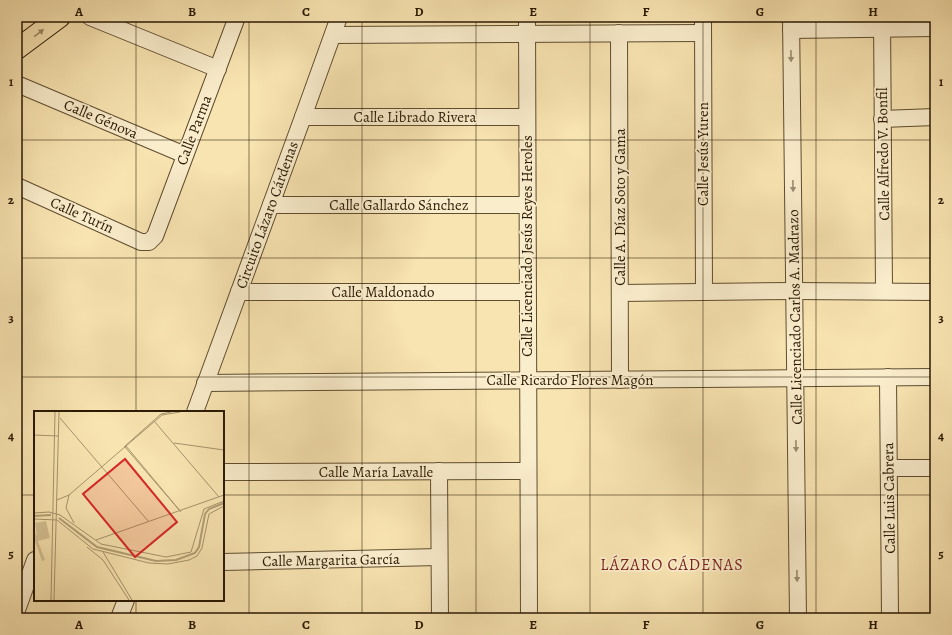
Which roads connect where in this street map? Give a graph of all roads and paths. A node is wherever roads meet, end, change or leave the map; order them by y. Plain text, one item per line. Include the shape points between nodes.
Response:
1 (60, 17) edge
2 (90, 17) edge
3 (237, 17) edge
4 (338, 17) edge
5 (527, 17) edge
6 (791, 23) edge
7 (882, 23) edge
8 (703, 25) edge
9 (935, 28) edge
10 (619, 33) junction
11 (527, 34) junction
12 (333, 35) junction
13 (17, 50) edge
14 (218, 69) junction
15 (17, 84) edge
16 (527, 117) junction
17 (935, 117) edge
18 (303, 118) junction
19 (882, 119) junction
20 (185, 155) junction
21 (17, 186) edge
22 (271, 205) junction
23 (527, 205) junction
24 (149, 242) joint
25 (794, 290) junction
26 (884, 291) junction
27 (239, 292) junction
28 (528, 292) junction
29 (704, 292) junction
30 (935, 292) edge
31 (620, 293) junction
32 (888, 377) junction
33 (935, 377) edge
34 (795, 378) junction
35 (620, 380) junction
36 (528, 381) junction
37 (205, 383) junction
38 (194, 411) edge
39 (889, 468) junction
40 (935, 468) edge
41 (440, 471) junction
42 (528, 471) junction
43 (224, 472) edge
44 (439, 557) junction
45 (224, 562) edge
46 (34, 563) edge
47 (126, 601) edge
48 (17, 610) edge
49 (119, 618) edge
50 (440, 618) edge
51 (529, 618) edge
52 (798, 618) edge
53 (890, 618) edge

13 -> 1 main road
2 - 14 street
3 - 14 street, Calle Parma
4 - 12 street, Circuito Lázaro Cárdenas
5 - 11 street, Calle Licenciado Jesús Reyes Heroles
6 - 7 street
6 -> 25 street, Calle Licenciado Carlos A. Madrazo
7 - 9 street
7 - 19 street, Calle Alfredo V. Bonfil
8 - 10 street
8 - 29 street, Calle Jesús Yuren
10 - 11 street
10 - 31 street, Calle A. Díaz Soto y Gama
11 - 12 street
11 - 16 street, Calle Licenciado Jesús Reyes Heroles
12 - 18 street, Circuito Lázaro Cárdenas
14 - 20 street, Calle Parma
15 - 20 street, Calle Génova
16 - 18 street, Calle Librado Rivera
16 - 23 street, Calle Licenciado Jesús Reyes Heroles
17 - 19 street
18 - 22 street, Circuito Lázaro Cárdenas
19 - 26 street, Calle Alfredo V. Bonfil
20 - 24 street, Calle Parma via 154,236
21 - 24 street, Calle Turín via 141,242
22 - 23 street, Calle Gallardo Sánchez
22 - 27 street, Circuito Lázaro Cárdenas
23 - 28 street, Calle Licenciado Jesús Reyes Heroles
25 - 26 street
25 - 29 street
25 - 34 street, Calle Licenciado Carlos A. Madrazo
26 - 30 street
27 - 28 street, Calle Maldonado
27 - 37 street, Circuito Lázaro Cárdenas
28 - 36 street, Calle Licenciado Jesús Reyes Heroles
29 - 31 street
31 - 35 street, Calle A. Díaz Soto y Gama
32 - 33 street, Calle Ricardo Flores Magón
32 - 34 street, Calle Ricardo Flores Magón
32 - 39 street, Calle Luis Cabrera
34 - 35 street, Calle Ricardo Flores Magón
34 -> 52 street, Calle Licenciado Carlos A. Madrazo
35 - 36 street, Calle Ricardo Flores Magón
36 - 37 street, Calle Ricardo Flores Magón
36 - 42 street, Calle Licenciado Jesús Reyes Heroles
37 - 38 street, Circuito Lázaro Cárdenas
39 - 40 street
39 - 53 street, Calle Luis Cabrera
41 - 42 street, Calle María Lavalle
41 - 43 street, Calle María Lavalle
41 - 44 street
42 - 51 street, Calle Licenciado Jesús Reyes Heroles
44 - 45 street, Calle Margarita García
44 - 50 street
46 - 48 street
47 - 49 street

